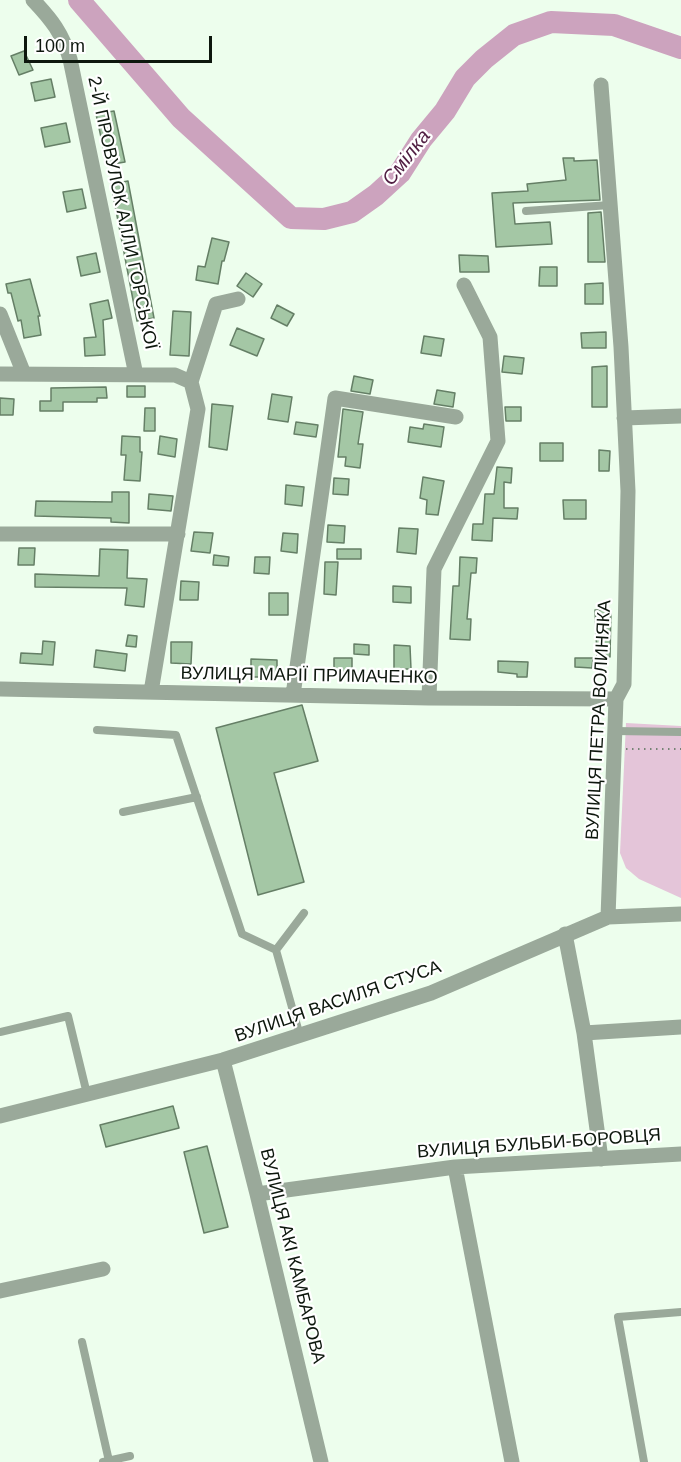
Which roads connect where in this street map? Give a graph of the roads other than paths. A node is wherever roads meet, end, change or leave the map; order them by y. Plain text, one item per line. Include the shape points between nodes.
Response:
1 (33, 0) edge
2 (601, 85) dead end
3 (610, 205) junction
4 (526, 211) dead end
5 (464, 285) dead end
6 (238, 299) dead end
7 (0, 314) edge
8 (0, 374) edge
9 (24, 374) junction
10 (136, 375) junction
11 (191, 382) junction
12 (681, 416) edge
13 (456, 417) dead end
14 (624, 418) junction
15 (0, 534) edge
16 (177, 534) junction
17 (0, 688) edge
18 (151, 692) junction
19 (293, 695) junction
20 (429, 698) junction
21 (616, 699) junction
22 (97, 730) dead end
23 (615, 731) junction
24 (681, 732) edge
25 (196, 797) junction
26 (123, 812) dead end
27 (304, 913) dead end
28 (681, 914) edge
29 (608, 916) junction
30 (564, 934) junction
31 (276, 950) junction
32 (681, 1028) edge
33 (0, 1032) edge
34 (584, 1033) junction
35 (300, 1036) junction
36 (223, 1060) junction
37 (87, 1094) junction
38 (0, 1116) edge
39 (681, 1154) edge
40 (601, 1159) junction
41 (455, 1167) junction
42 (257, 1194) junction
43 (104, 1269) dead end
44 (0, 1292) edge
45 (681, 1312) edge
46 (82, 1342) dead end
47 (130, 1456) dead end
48 (106, 1461) edge
49 (321, 1462) edge
50 (512, 1462) edge
51 (644, 1462) edge

1 - 10 street, 2-Й ПРОВУЛОК АЛЛИ ГОРСЬКОЇ via 64,39 70,59
2 - 3 street, ВУЛИЦЯ ПЕТРА ВОЛИНЯКА
3 - 4 lane
3 - 14 street, ВУЛИЦЯ ПЕТРА ВОЛИНЯКА
5 - 20 street via 490,337 498,441 434,569
6 - 11 street via 216,304
7 - 9 street
8 - 9 street
9 - 10 street
10 - 11 street via 175,375
11 - 16 street via 198,409
12 - 14 street
13 - 19 street via 335,398
14 - 21 street, ВУЛИЦЯ ПЕТРА ВОЛИНЯКА via 628,491 624,684
15 - 16 street
16 - 18 street
17 - 18 street, ВУЛИЦЯ МАРІЇ ПРИМАЧЕНКО
18 - 19 street, ВУЛИЦЯ МАРІЇ ПРИМАЧЕНКО
19 - 20 street, ВУЛИЦЯ МАРІЇ ПРИМАЧЕНКО
20 - 21 street, ВУЛИЦЯ МАРІЇ ПРИМАЧЕНКО
21 - 23 street, ВУЛИЦЯ ПЕТРА ВОЛИНЯКА
22 - 25 lane via 176,735
23 - 24 lane
23 - 29 street, ВУЛИЦЯ ПЕТРА ВОЛИНЯКА
25 - 26 lane
25 - 31 lane via 242,934
27 - 31 lane
28 - 29 street, ВУЛИЦЯ ВАСИЛЯ СТУСА
29 - 30 street, ВУЛИЦЯ ВАСИЛЯ СТУСА
30 - 34 street
30 - 35 street, ВУЛИЦЯ ВАСИЛЯ СТУСА via 431,993
31 - 35 lane
32 - 34 street
33 - 37 lane via 68,1016
34 - 40 street
35 - 36 street, ВУЛИЦЯ ВАСИЛЯ СТУСА
36 - 37 street, ВУЛИЦЯ ВАСИЛЯ СТУСА
36 - 42 street, ВУЛИЦЯ АКІ КАМБАРОВА
37 - 38 street, ВУЛИЦЯ ВАСИЛЯ СТУСА
39 - 40 street, ВУЛИЦЯ БУЛЬБИ-БОРОВЦЯ
40 - 41 street, ВУЛИЦЯ БУЛЬБИ-БОРОВЦЯ
41 - 42 street, ВУЛИЦЯ БУЛЬБИ-БОРОВЦЯ
41 - 50 street
42 - 49 street, ВУЛИЦЯ АКІ КАМБАРОВА
43 - 44 street
45 - 51 lane via 618,1317
46 - 48 lane
47 - 48 lane

